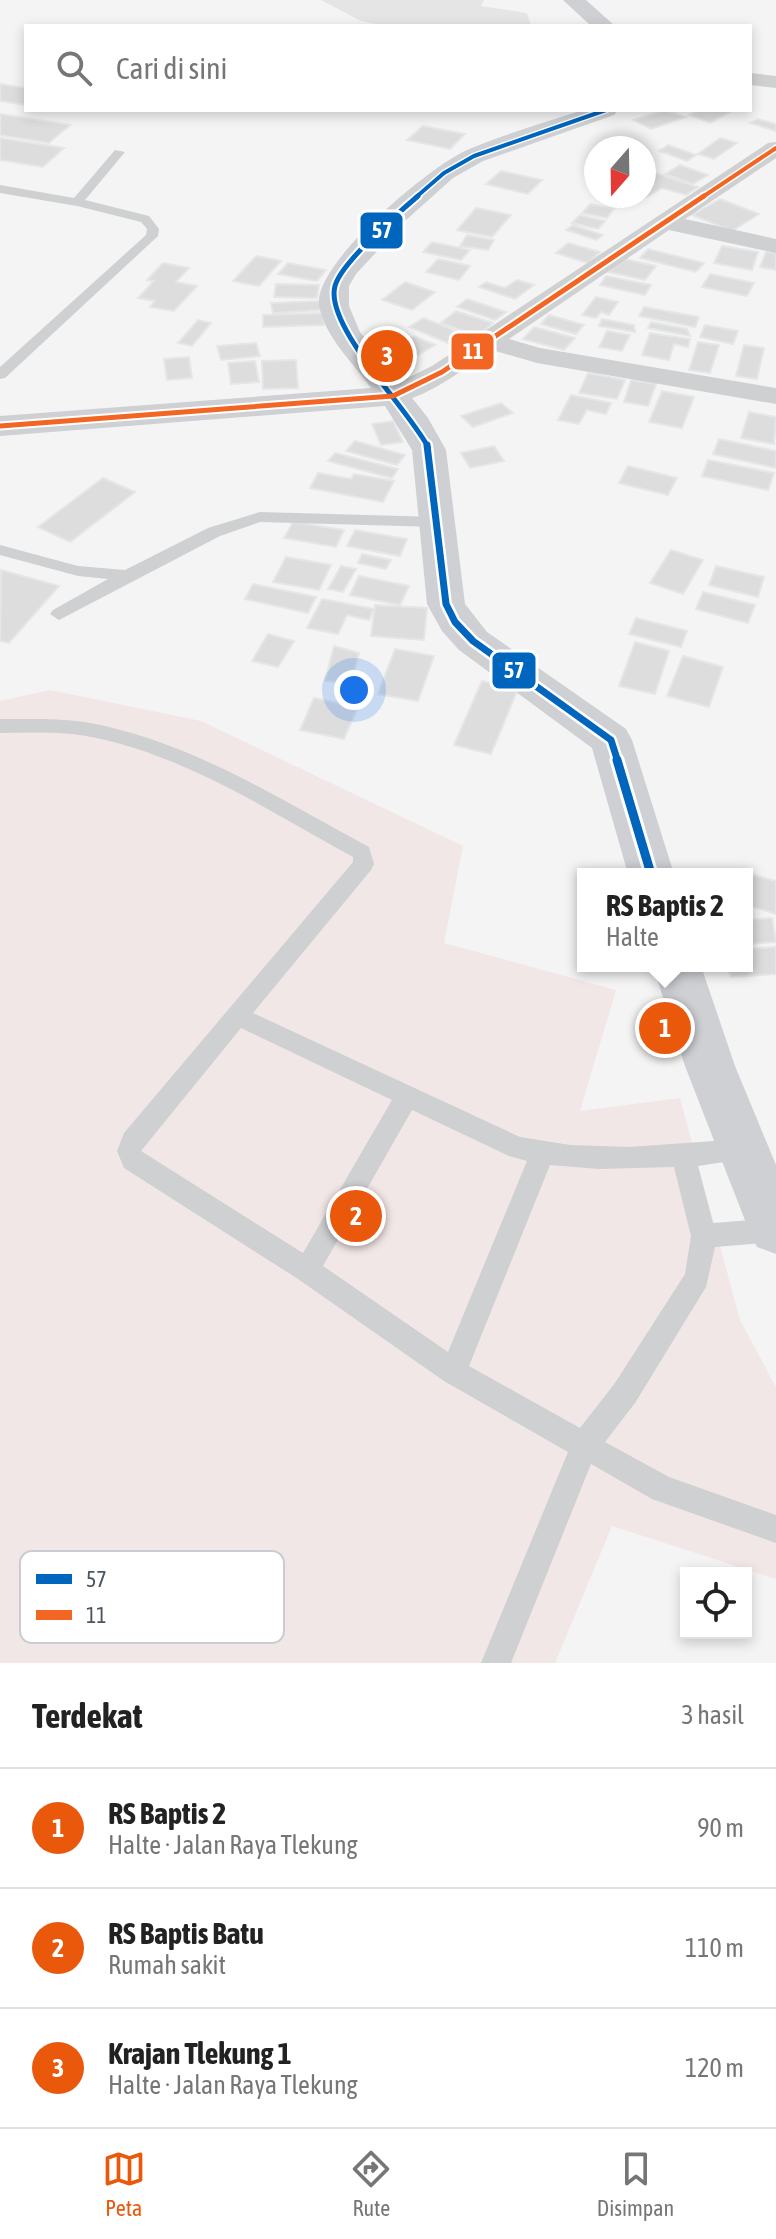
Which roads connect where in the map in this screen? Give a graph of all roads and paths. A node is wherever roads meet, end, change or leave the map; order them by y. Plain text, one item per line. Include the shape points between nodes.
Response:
1 (573, 0) edge
2 (602, 24) edge
3 (752, 79) edge
4 (776, 82) edge
5 (600, 112) edge
6 (774, 151) edge
7 (119, 152) dead end
8 (0, 189) edge
9 (77, 202) junction
10 (664, 222) junction
11 (776, 246) edge
12 (488, 341) junction
13 (0, 375) edge
14 (393, 396) junction
15 (776, 396) edge
16 (0, 426) edge
17 (437, 522) junction
18 (0, 550) edge
19 (78, 571) junction
20 (127, 576) junction
21 (85, 600) junction
22 (59, 614) dead end
23 (0, 726) edge
24 (649, 868) edge
25 (679, 972) edge
26 (236, 1015) junction
27 (406, 1098) junction
28 (742, 1150) junction
29 (542, 1154) junction
30 (683, 1155) junction
31 (776, 1229) edge
32 (704, 1236) junction
33 (307, 1270) junction
34 (453, 1372) junction
35 (584, 1446) junction
36 (776, 1529) edge
37 (496, 1663) edge

1 - 2 main road
3 - 4 street
5 - 14 main road via 474,156 444,173 338,278 333,297 341,325
6 - 10 street
7 - 9 lane
8 - 9 lane
9 - 13 lane via 145,219 152,236
10 - 11 street
10 - 12 street
12 - 14 street
12 - 15 street via 537,355
14 - 16 main road
14 - 17 main road via 429,450
17 - 20 lane via 251,519
17 - 24 main road via 446,604 455,622 473,641 611,740
18 - 19 lane
19 - 20 lane
19 - 21 lane
20 - 21 lane
21 - 22 lane
23 - 26 lane via 86,729 191,762 362,853 364,864
25 - 28 main road
26 - 27 lane
26 - 33 lane via 129,1151 133,1160
27 - 29 lane
27 - 33 lane
28 - 30 lane
28 - 31 main road
29 - 30 lane
29 - 34 lane
30 - 32 lane
31 - 32 lane
32 - 35 lane via 697,1278 625,1393
33 - 34 lane
34 - 35 lane
35 - 36 lane via 662,1489
35 - 37 lane

